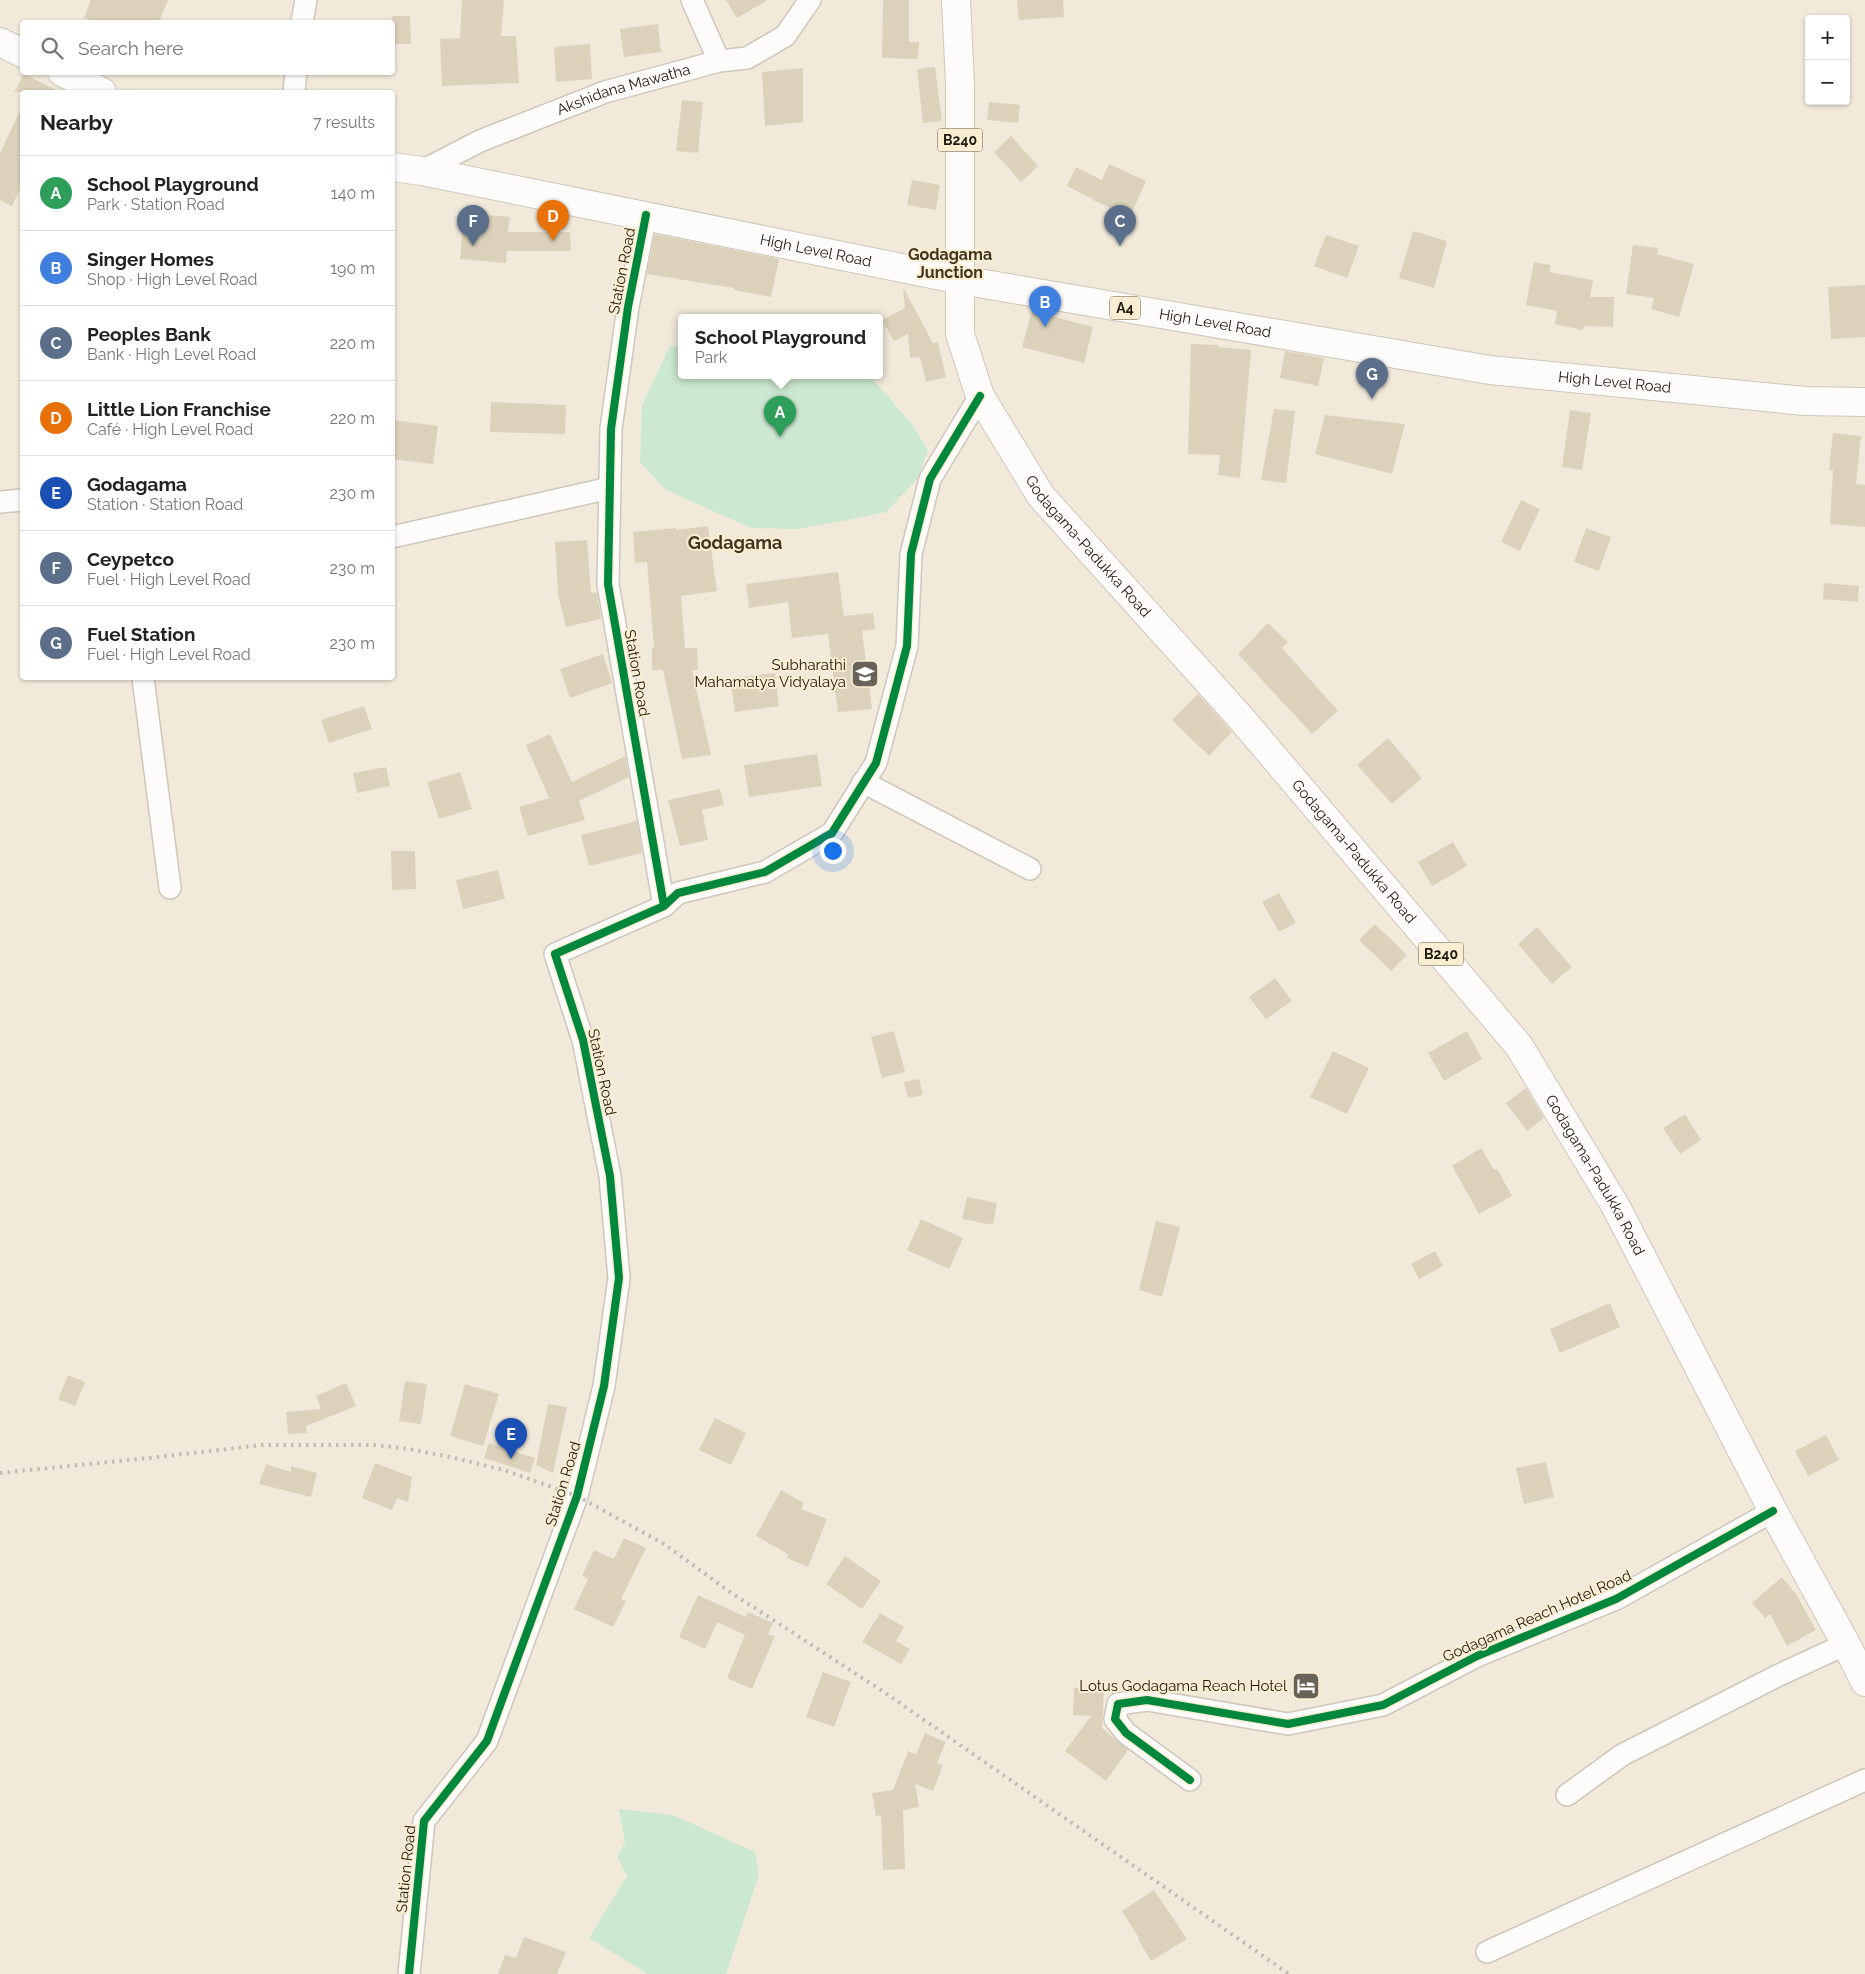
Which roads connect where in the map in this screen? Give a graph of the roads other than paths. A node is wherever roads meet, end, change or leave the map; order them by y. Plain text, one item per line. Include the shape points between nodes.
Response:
1 (306, 0) edge
2 (692, 0) edge
3 (810, 0) edge
4 (956, 0) edge
5 (302, 20) edge
6 (0, 42) edge
7 (20, 52) edge
8 (719, 61) junction
9 (68, 75) edge
10 (296, 75) edge
11 (98, 90) edge
12 (294, 90) edge
13 (395, 167) edge
14 (422, 171) junction
15 (646, 215) junction
16 (961, 280) junction
17 (980, 396) junction
18 (1865, 402) edge
19 (610, 488) junction
20 (20, 500) edge
21 (0, 502) edge
22 (395, 536) edge
23 (144, 680) edge
24 (863, 782) junction
25 (1030, 869) dead end
26 (170, 888) dead end
27 (664, 906) junction
28 (1773, 1511) junction
29 (1846, 1644) junction
30 (1865, 1682) edge
31 (1190, 1780) dead end
32 (1865, 1780) edge
33 (1567, 1796) dead end
34 (1487, 1952) dead end
35 (409, 1974) edge

1 - 5 street
2 - 8 street
3 - 8 street, Akshidana Mawatha via 784,36 747,58
4 - 16 main road, B240
6 - 7 main road
8 - 14 street, Akshidana Mawatha via 605,92 480,141
9 - 11 main road
10 - 12 street
13 - 14 main road, High Level Road / A4
14 - 15 main road, High Level Road / A4
15 - 16 main road, High Level Road / A4
15 - 19 street, Station Road via 628,307 611,429
16 - 17 main road, Godagama-Padukka Road / B240 via 960,334
16 - 18 main road, High Level Road / A4 via 1490,370 1805,401
17 - 24 street via 930,478 911,554 907,646 876,763
17 - 28 main road, Godagama-Padukka Road / B240 via 1041,496 1240,716 1519,1046 1616,1207
19 - 22 street
19 - 27 street, Station Road via 608,584
20 - 21 street
23 - 26 street
24 - 25 street
24 - 27 street via 832,833 765,872 678,893
27 - 35 street, Station Road via 555,954 583,1040 610,1176 619,1278 604,1386 576,1496 487,1741 424,1821
28 - 29 main road, Godagama-Padukka Road / B240
28 - 31 street, Godagama Reach Hotel Road via 1616,1599 1477,1656 1383,1705 1288,1724 1147,1700 1118,1704 1115,1719 1126,1733
29 - 30 main road, Godagama-Padukka Road / B240
29 - 33 street via 1622,1754
32 - 34 street

